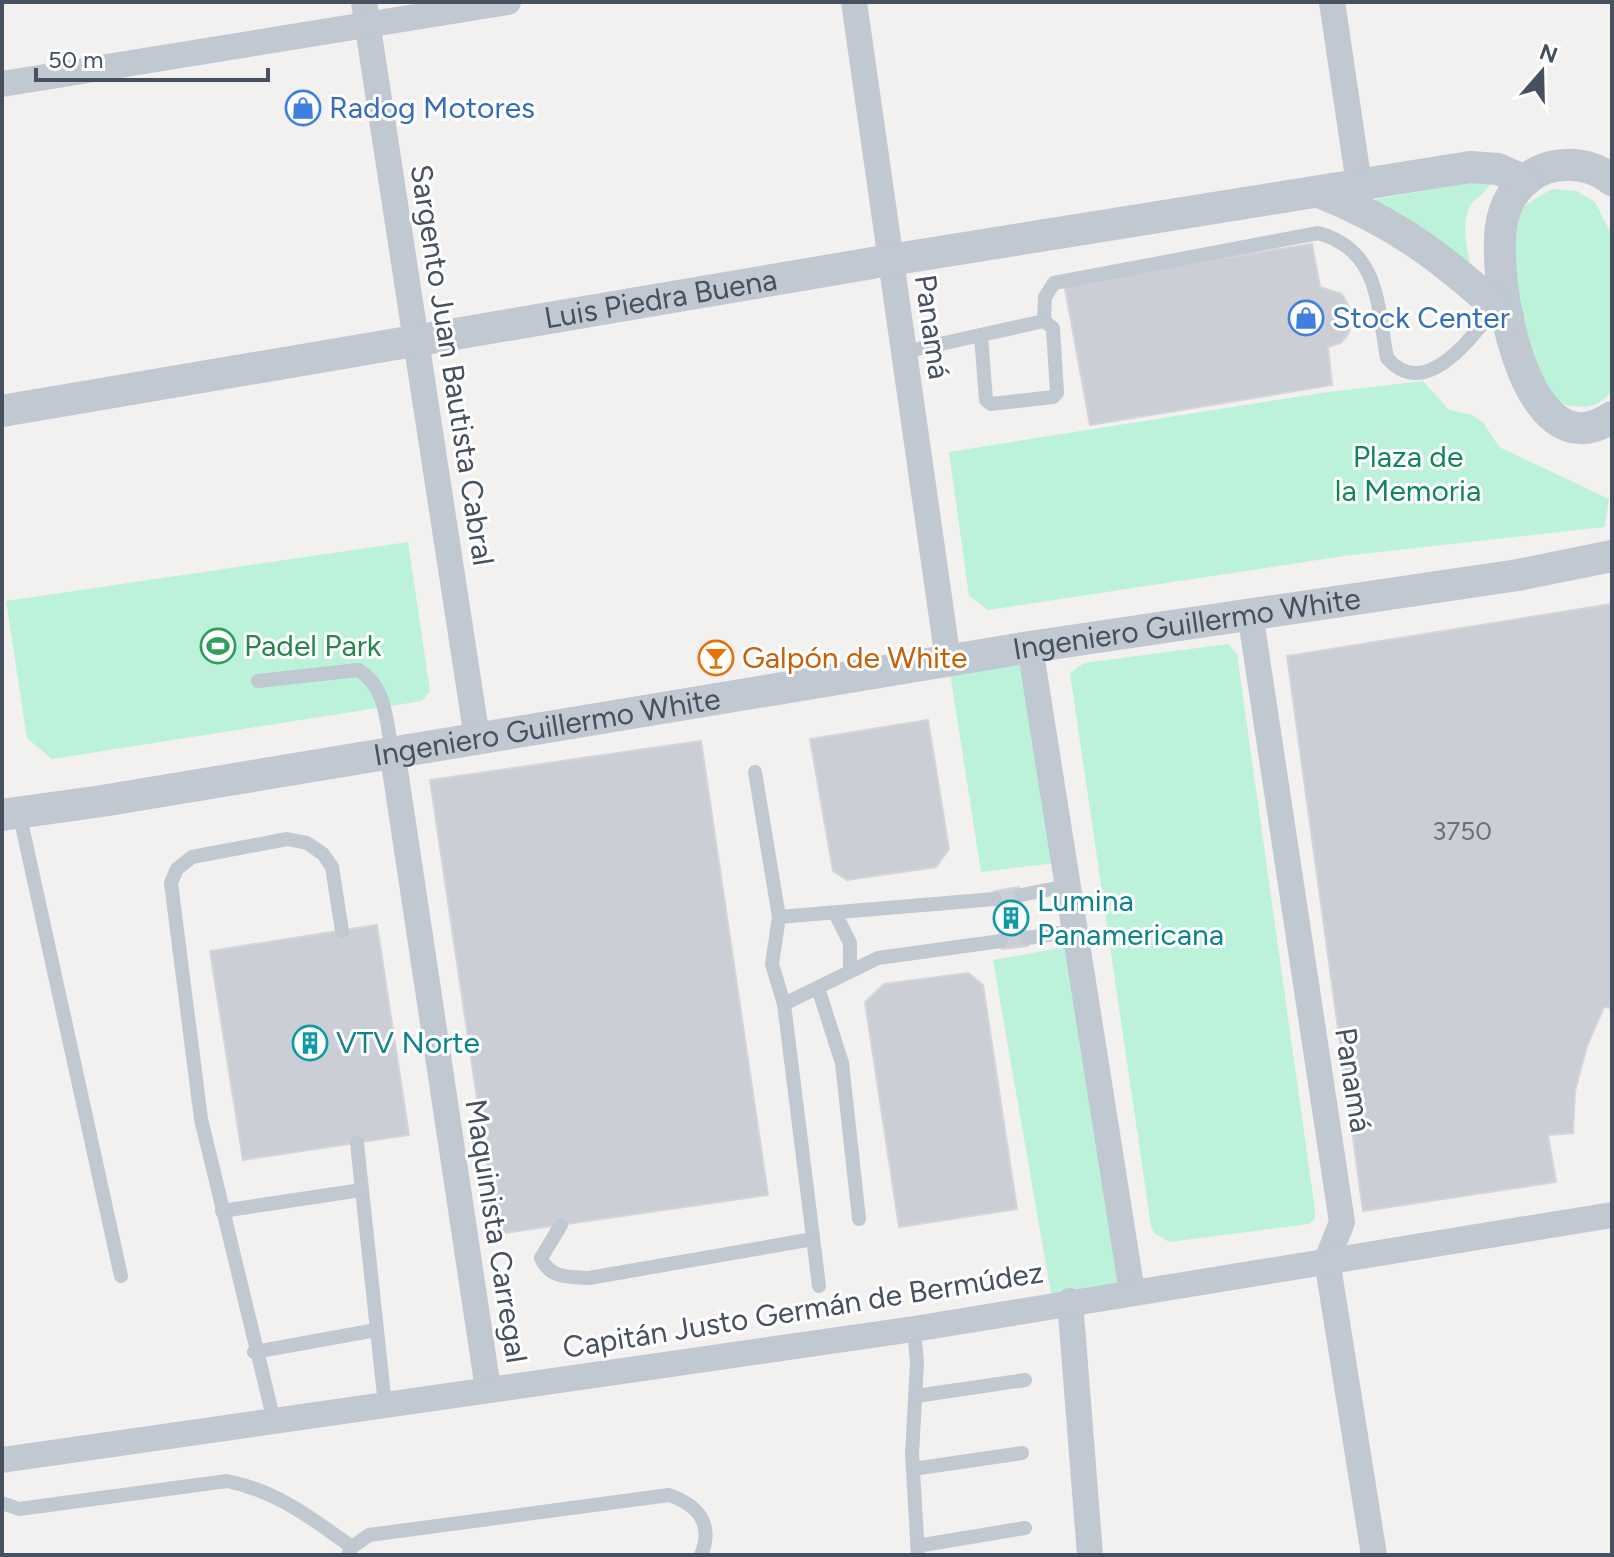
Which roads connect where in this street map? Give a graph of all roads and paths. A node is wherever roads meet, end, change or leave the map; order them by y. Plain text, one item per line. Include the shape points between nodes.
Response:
1 (508, 2) edge
2 (854, 2) edge
3 (1332, 2) edge
4 (366, 14) edge
5 (2, 84) edge
6 (1606, 169) edge
7 (1525, 181) junction
8 (1359, 184) junction
9 (1319, 192) junction
10 (890, 260) junction
11 (1502, 312) junction
12 (1044, 321) junction
13 (981, 336) junction
14 (416, 342) junction
15 (904, 352) junction
16 (2, 411) edge
17 (1612, 417) edge
18 (1575, 427) junction
19 (1612, 449) edge
20 (1612, 556) edge
21 (1250, 613) junction
22 (1030, 647) junction
23 (948, 660) junction
24 (258, 681) dead end
25 (477, 738) junction
26 (392, 750) junction
27 (755, 772) dead end
28 (11, 813) edge
29 (1067, 886) junction
30 (1021, 895) dead end
31 (995, 899) dead end
32 (836, 915) junction
33 (779, 917) junction
34 (342, 931) dead end
35 (1075, 931) junction
36 (1027, 938) dead end
37 (1001, 941) dead end
38 (850, 971) junction
39 (818, 988) junction
40 (784, 1004) junction
41 (357, 1143) dead end
42 (361, 1190) junction
43 (222, 1211) junction
44 (1612, 1215) edge
45 (859, 1219) dead end
46 (561, 1225) dead end
47 (813, 1239) junction
48 (1327, 1260) junction
49 (121, 1276) dead end
50 (819, 1286) dead end
51 (1132, 1292) junction
52 (1070, 1301) junction
53 (914, 1329) junction
54 (376, 1330) junction
55 (254, 1352) junction
56 (1025, 1380) dead end
57 (488, 1389) junction
58 (916, 1396) junction
59 (385, 1405) junction
60 (274, 1421) junction
61 (1022, 1453) dead end
62 (2, 1460) edge
63 (913, 1469) junction
64 (2, 1503) edge
65 (1025, 1528) dead end
66 (918, 1550) edge
67 (350, 1551) edge
68 (701, 1555) edge
69 (1090, 1555) edge
70 (1374, 1555) edge

1 - 4 street
2 - 10 street, Panamá
3 - 8 street
4 - 5 street
4 - 14 street, Sargento Juan Bautista Cabral
6 - 7 street via 1564,164
7 - 8 street, Luis Piedra Buena via 1498,169 1470,167
7 - 11 street via 1500,224
8 - 9 street, Luis Piedra Buena
9 - 10 street, Luis Piedra Buena
9 - 11 street via 1417,240
10 - 14 street, Luis Piedra Buena
10 - 15 street, Panamá
11 - 12 lane via 1438,366 1422,372 1395,367 1387,358 1373,281 1362,258 1318,233 1054,283 1045,297
11 - 18 street via 1530,389 1550,414
12 - 13 lane
12 - 13 lane via 1053,328 1059,387 1053,397 998,405 986,400
13 - 15 lane
14 - 16 street, Luis Piedra Buena
14 - 25 street, Sargento Juan Bautista Cabral
15 - 23 street, Panamá
17 - 18 street via 1591,427
18 - 19 street
20 - 21 street, Ingeniero Guillermo White via 1518,575
21 - 22 street, Ingeniero Guillermo White
21 - 48 street, Panamá via 1342,1222
22 - 23 street, Ingeniero Guillermo White
22 - 29 street
23 - 25 street, Ingeniero Guillermo White
24 - 26 lane via 358,670 379,688
25 - 26 street, Ingeniero Guillermo White
26 - 28 street, Ingeniero Guillermo White
26 - 57 street, Maquinista Carregal
27 - 33 lane
28 - 49 lane
29 - 30 lane
29 - 35 street
31 - 32 lane
32 - 33 lane
32 - 38 lane via 850,943
33 - 40 lane via 772,964
34 - 43 lane via 332,867 307,843 287,839 192,857 177,869 171,883 201,1119
35 - 36 lane
35 - 51 street
37 - 38 lane via 878,958
38 - 39 lane
39 - 40 lane
39 - 45 lane via 842,1063
40 - 47 lane
41 - 42 lane
42 - 43 lane
42 - 54 lane
43 - 55 lane
44 - 48 street, Capitán Justo Germán de Bermúdez
46 - 47 lane via 541,1258 545,1267 559,1276 589,1278
47 - 50 lane
48 - 51 street, Capitán Justo Germán de Bermúdez
48 - 70 street
51 - 52 street, Capitán Justo Germán de Bermúdez
52 - 53 street, Capitán Justo Germán de Bermúdez
52 - 69 street
53 - 57 street, Capitán Justo Germán de Bermúdez
53 - 58 lane
54 - 55 lane
54 - 59 lane
55 - 60 lane
56 - 58 lane
57 - 59 street, Capitán Justo Germán de Bermúdez
58 - 63 lane
59 - 60 street, Capitán Justo Germán de Bermúdez
60 - 62 street, Capitán Justo Germán de Bermúdez
61 - 63 lane
63 - 66 lane
64 - 67 lane via 19,1509 227,1481 282,1499
65 - 66 lane
67 - 68 lane via 369,1535 669,1495 690,1502 701,1514 707,1533

